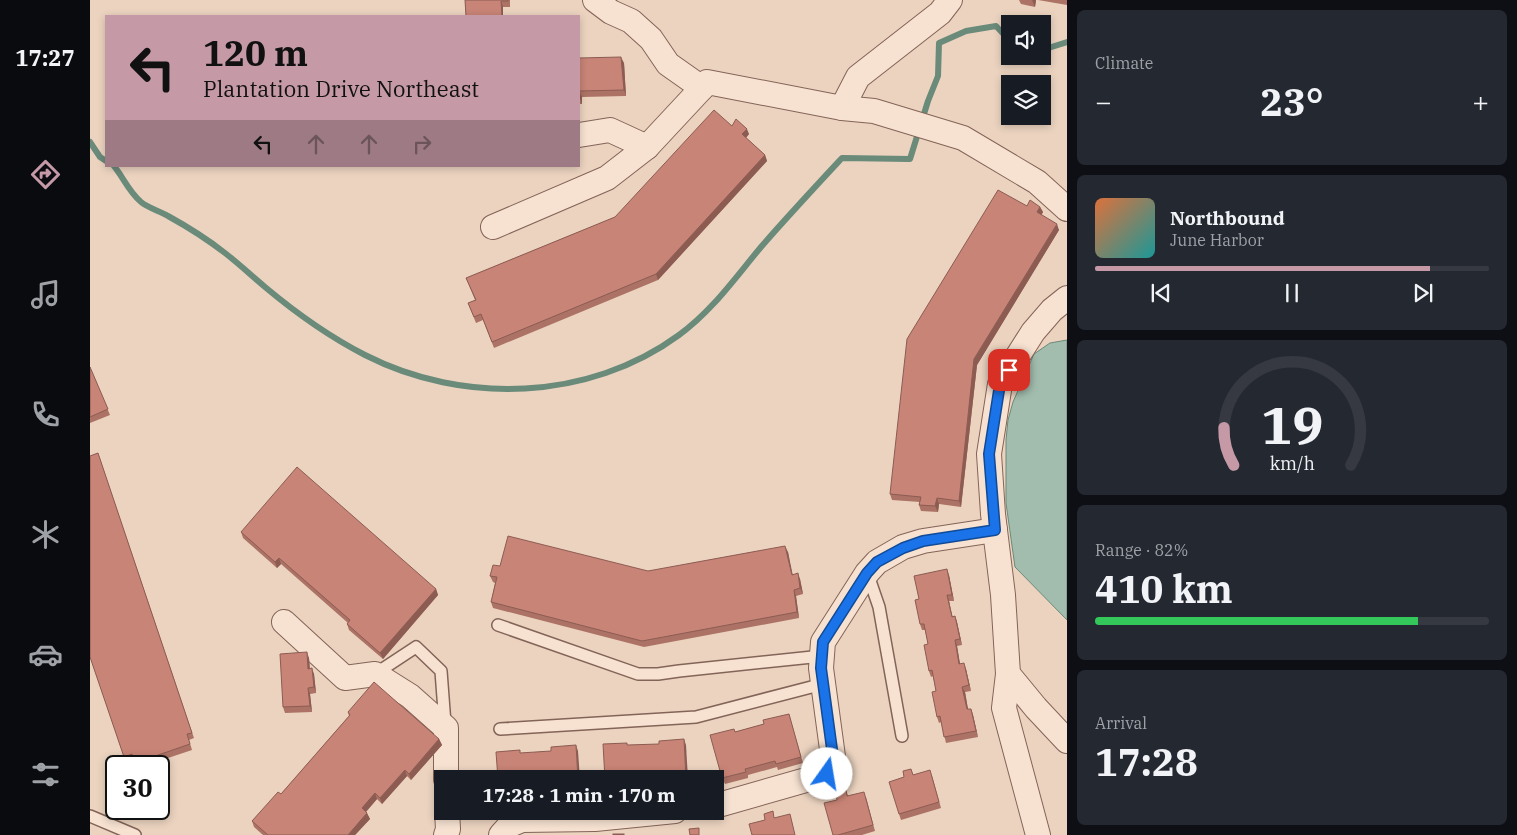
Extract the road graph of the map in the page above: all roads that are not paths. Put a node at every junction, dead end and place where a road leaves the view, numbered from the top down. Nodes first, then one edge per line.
1 (594, 0) edge
2 (950, 0) edge
3 (702, 88) junction
4 (842, 108) junction
5 (580, 135) edge
6 (646, 147) junction
7 (1067, 209) edge
8 (493, 227) dead end
9 (1062, 307) edge
10 (995, 530) junction
11 (867, 573) junction
12 (284, 622) dead end
13 (498, 625) dead end
14 (822, 656) junction
15 (374, 674) junction
16 (1008, 674) junction
17 (823, 684) junction
18 (1043, 715) junction
19 (446, 728) junction
20 (1009, 728) junction
21 (500, 729) dead end
22 (902, 736) dead end
23 (1067, 741) edge
24 (1067, 745) edge
25 (446, 770) edge
26 (724, 803) edge
27 (90, 816) edge
28 (448, 820) edge
29 (522, 820) edge
30 (135, 835) edge
31 (446, 835) edge
32 (501, 835) edge
33 (1038, 835) edge

1 - 3 street
2 - 4 street
3 - 4 street
3 - 6 street
4 - 7 street
5 - 6 street
6 - 8 street
9 - 10 street
10 - 11 street
10 - 16 street
11 - 14 street
11 - 22 lane
12 - 15 street
13 - 14 lane
14 - 17 street
15 - 19 street
15 - 19 lane
16 - 18 street
16 - 20 street
17 - 21 lane
17 - 26 street
18 - 20 street
18 - 23 street
18 - 24 street
19 - 25 street
20 - 33 street
27 - 30 lane
28 - 31 street
29 - 32 street

